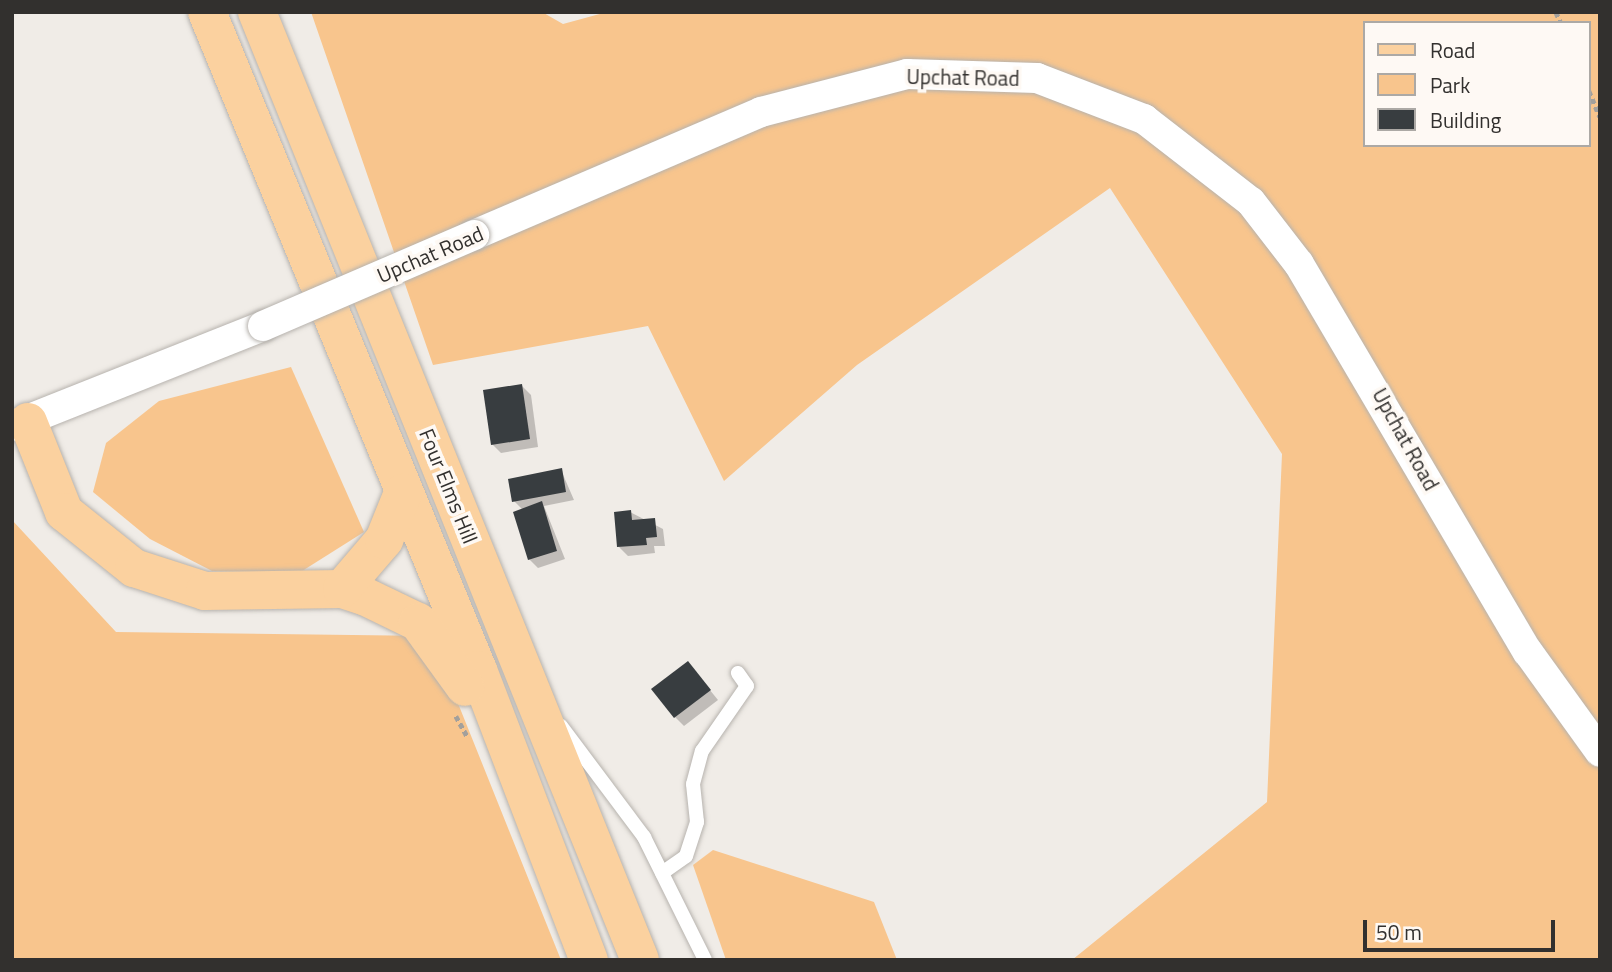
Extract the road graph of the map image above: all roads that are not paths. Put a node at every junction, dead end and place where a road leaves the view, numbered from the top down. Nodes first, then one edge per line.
1 (207, 12) edge
2 (257, 12) edge
3 (20, 424) edge
4 (402, 493) junction
5 (342, 589) junction
6 (738, 673) dead end
7 (530, 685) junction
8 (1600, 752) edge
9 (513, 763) junction
10 (662, 873) junction
11 (589, 960) edge
12 (640, 960) edge
13 (705, 960) edge

1 - 4 main road, Four Elms Hill
2 - 7 main road, Four Elms Hill
3 - 5 main road
3 - 8 street, Upchat Road, bridge
4 - 5 main road
4 - 9 main road, Four Elms Hill
5 - 9 main road
6 - 10 lane
7 - 10 lane
7 - 12 main road, Four Elms Hill
9 - 11 main road, Four Elms Hill
10 - 13 lane

